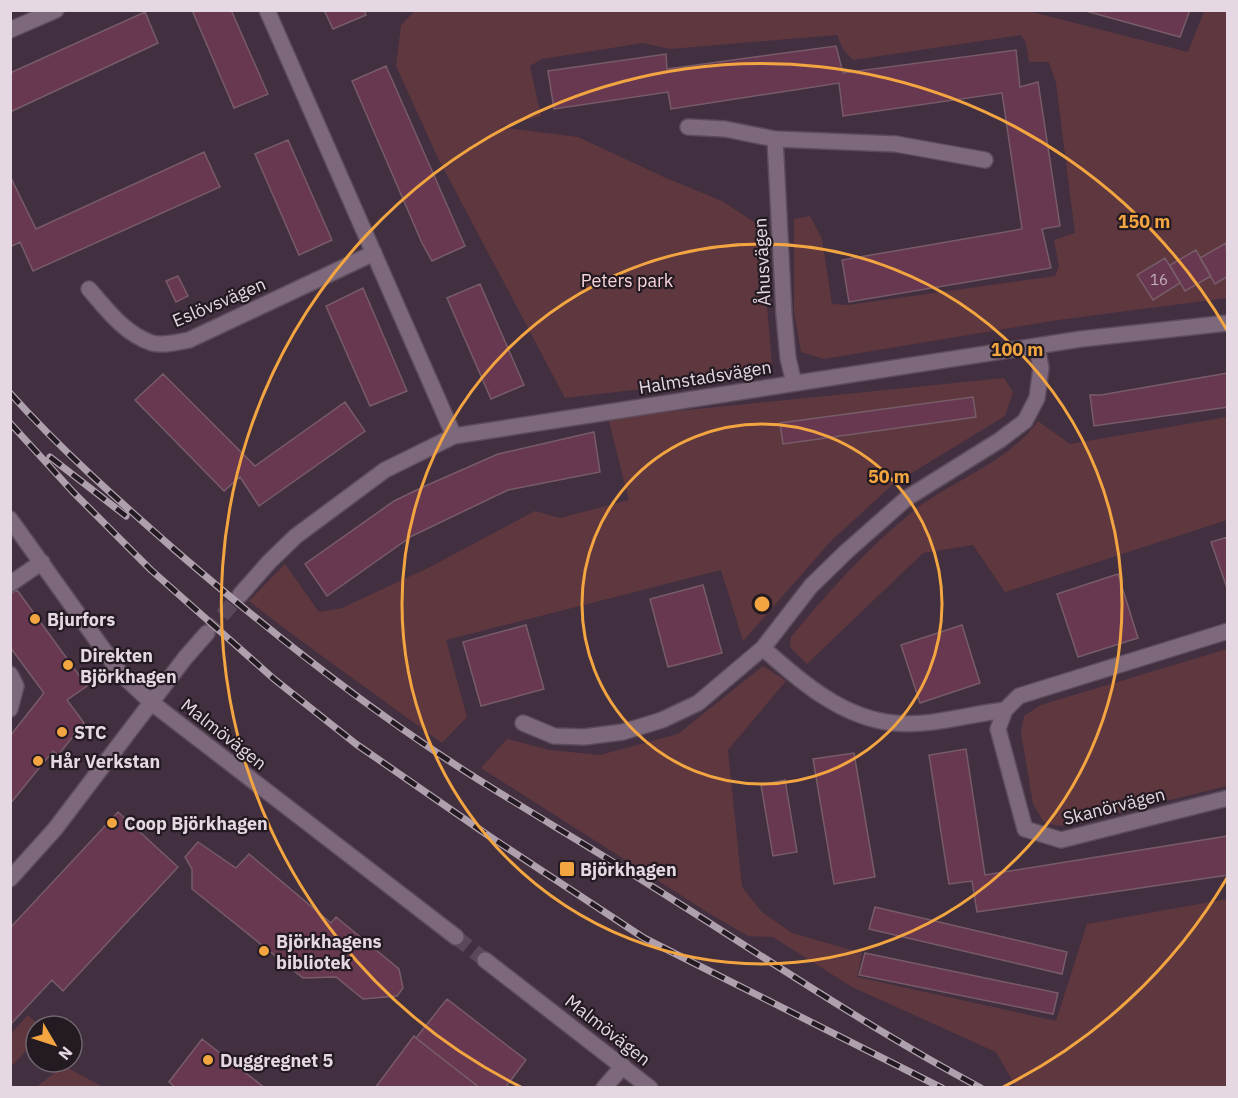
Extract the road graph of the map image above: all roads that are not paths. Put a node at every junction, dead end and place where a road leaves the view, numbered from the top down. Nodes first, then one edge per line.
1 (56, 10) edge
2 (267, 10) edge
3 (10, 30) edge
4 (688, 127) dead end
5 (775, 139) junction
6 (985, 160) dead end
7 (374, 253) junction
8 (89, 289) dead end
9 (1227, 322) edge
10 (1037, 347) junction
11 (794, 383) junction
12 (454, 436) junction
13 (10, 519) edge
14 (42, 562) junction
15 (10, 584) edge
16 (240, 595) tunnel mouth
17 (1227, 631) edge
18 (207, 633) tunnel mouth
19 (763, 648) junction
20 (10, 674) edge
21 (152, 703) junction
22 (10, 709) edge
23 (1005, 710) junction
24 (523, 723) dead end
25 (1227, 798) edge
26 (10, 879) edge
27 (456, 937) tunnel mouth
28 (485, 960) tunnel mouth
29 (623, 1066) junction
30 (604, 1088) edge
31 (650, 1088) edge

1 - 3 street
2 - 7 street
4 - 5 street
5 - 6 street
5 - 11 street, Åhusvägen
7 - 8 street, Eslövsvägen
7 - 12 street
9 - 10 street, Halmstadsvägen
10 - 11 street, Halmstadsvägen
10 - 19 street
11 - 12 street, Halmstadsvägen
12 - 16 street, Halmstadsvägen
13 - 14 street, Malmövägen
14 - 15 street
14 - 21 street, Malmövägen
17 - 23 street
18 - 21 street
19 - 23 street
19 - 24 street
20 - 22 street
21 - 26 street
21 - 27 street, Malmövägen
23 - 25 street, Skanörvägen
28 - 29 street, Malmövägen
29 - 30 street
29 - 31 street, Malmövägen

